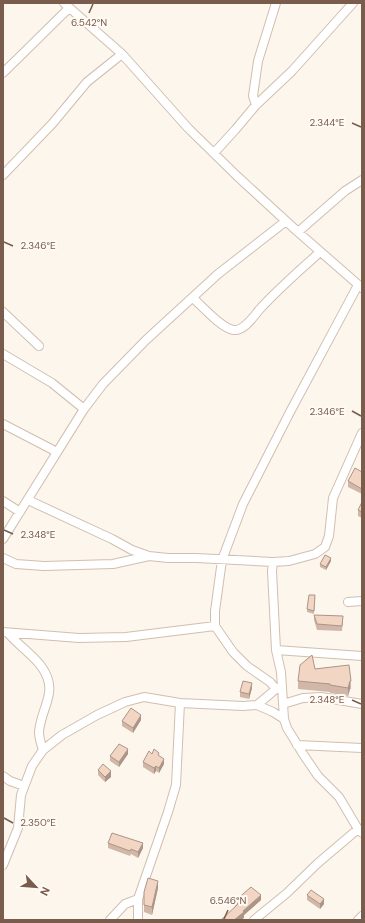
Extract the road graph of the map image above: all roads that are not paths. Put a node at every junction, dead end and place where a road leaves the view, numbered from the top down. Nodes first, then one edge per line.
1 (276, 3) edge
2 (353, 3) edge
3 (66, 5) edge
4 (122, 54) junction
5 (3, 73) edge
6 (256, 105) junction
7 (214, 153) junction
8 (3, 175) edge
9 (362, 180) edge
10 (286, 221) junction
11 (298, 232) junction
12 (320, 252) junction
13 (360, 287) edge
14 (193, 298) junction
15 (3, 312) edge
16 (39, 346) dead end
17 (3, 354) edge
18 (84, 409) junction
19 (3, 424) edge
20 (362, 433) edge
21 (57, 452) junction
22 (28, 500) junction
23 (3, 501) edge
24 (20, 512) junction
25 (3, 539) edge
26 (149, 556) junction
27 (3, 558) edge
28 (222, 560) junction
29 (273, 562) junction
30 (362, 601) edge
31 (348, 602) dead end
32 (215, 626) junction
33 (6, 633) edge
34 (276, 650) junction
35 (362, 656) edge
36 (279, 687) junction
37 (180, 703) junction
38 (283, 704) junction
39 (362, 704) edge
40 (257, 705) junction
41 (284, 719) junction
42 (297, 745) junction
43 (362, 748) edge
44 (43, 750) junction
45 (3, 776) edge
46 (24, 786) junction
47 (360, 831) edge
48 (3, 865) edge
49 (138, 899) junction
50 (362, 916) edge
51 (110, 920) edge
52 (138, 920) edge
53 (254, 920) edge
54 (358, 920) edge

1 - 6 street
2 - 6 street
3 - 4 street
3 - 5 street
4 - 7 street
4 - 8 street
6 - 7 street
7 - 10 street
9 - 11 street
10 - 11 street
10 - 14 street
11 - 12 street
12 - 13 street
12 - 14 street
13 - 28 street
14 - 18 street
15 - 16 street
17 - 18 street
18 - 21 street
19 - 21 street
20 - 29 street
21 - 22 street
22 - 24 street
22 - 26 street
23 - 24 street
24 - 25 street
26 - 27 street
26 - 28 street
28 - 29 street
28 - 32 street
29 - 34 street
30 - 31 street
32 - 33 street
32 - 36 street
33 - 44 street
34 - 35 street
34 - 36 street
36 - 38 street
36 - 40 street
37 - 40 street
37 - 44 street
37 - 49 street
38 - 39 street
38 - 41 street
40 - 41 street
41 - 42 street
42 - 43 street
42 - 47 street
44 - 46 street
45 - 46 street
46 - 48 street
47 - 53 street
49 - 51 street
49 - 52 street
50 - 54 street

